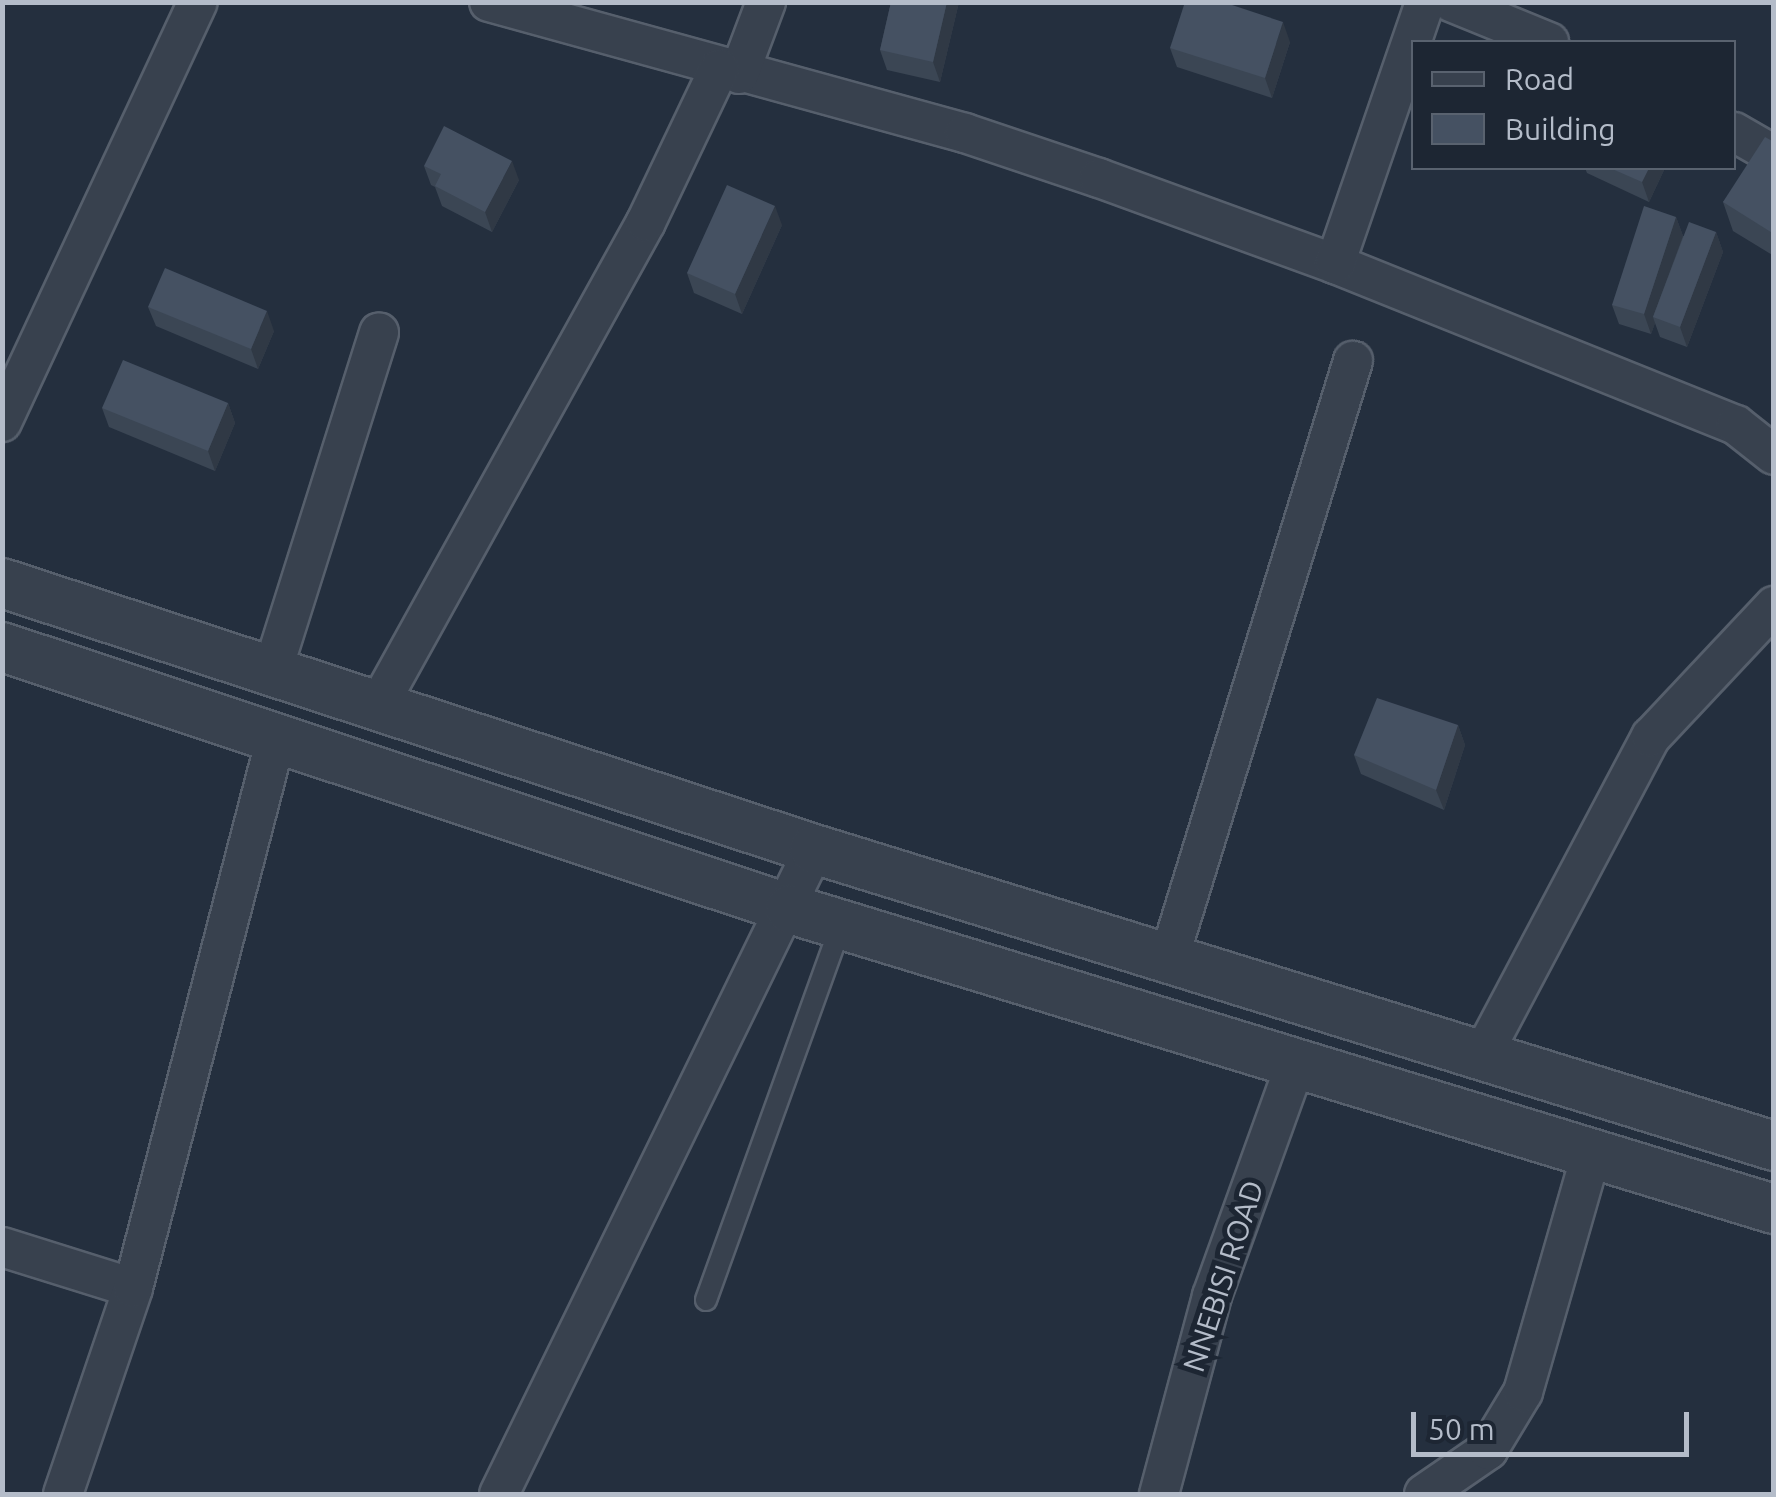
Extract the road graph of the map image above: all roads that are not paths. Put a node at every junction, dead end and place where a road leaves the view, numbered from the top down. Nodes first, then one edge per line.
1 (198, 2) edge
2 (490, 2) edge
3 (766, 2) edge
4 (1425, 2) edge
5 (1451, 2) edge
6 (1412, 40) edge
7 (1544, 40) edge
8 (1411, 43) edge
9 (729, 71) junction
10 (1736, 133) edge
11 (1774, 155) edge
12 (1335, 264) junction
13 (380, 332) dead end
14 (1353, 360) dead end
15 (2, 422) edge
16 (1774, 455) edge
17 (2, 583) edge
18 (1774, 606) edge
19 (2, 647) edge
20 (272, 672) junction
21 (378, 706) junction
22 (274, 742) junction
23 (814, 849) junction
24 (790, 909) junction
25 (841, 924) junction
26 (1169, 958) junction
27 (1484, 1052) junction
28 (1296, 1060) junction
29 (1774, 1146) edge
30 (1592, 1152) junction
31 (1774, 1209) edge
32 (2, 1248) edge
33 (133, 1288) junction
34 (706, 1300) dead end
35 (63, 1494) edge
36 (499, 1494) edge
37 (1159, 1494) edge
38 (1424, 1494) edge

1 - 15 street
2 - 9 street
3 - 9 street
4 - 6 street
5 - 7 street
8 - 12 street
9 - 12 street
9 - 21 street
10 - 11 street
12 - 16 street
13 - 20 street
14 - 26 street
17 - 20 street
18 - 27 street
19 - 22 street
20 - 21 street
21 - 23 street
22 - 24 street
22 - 33 street
23 - 24 street
23 - 26 street
24 - 25 street
24 - 36 street
25 - 28 street
25 - 34 lane
26 - 27 street
27 - 29 street
28 - 30 street
28 - 37 street, NNEBISI ROAD
30 - 31 street
30 - 38 street
32 - 33 street
33 - 35 street

